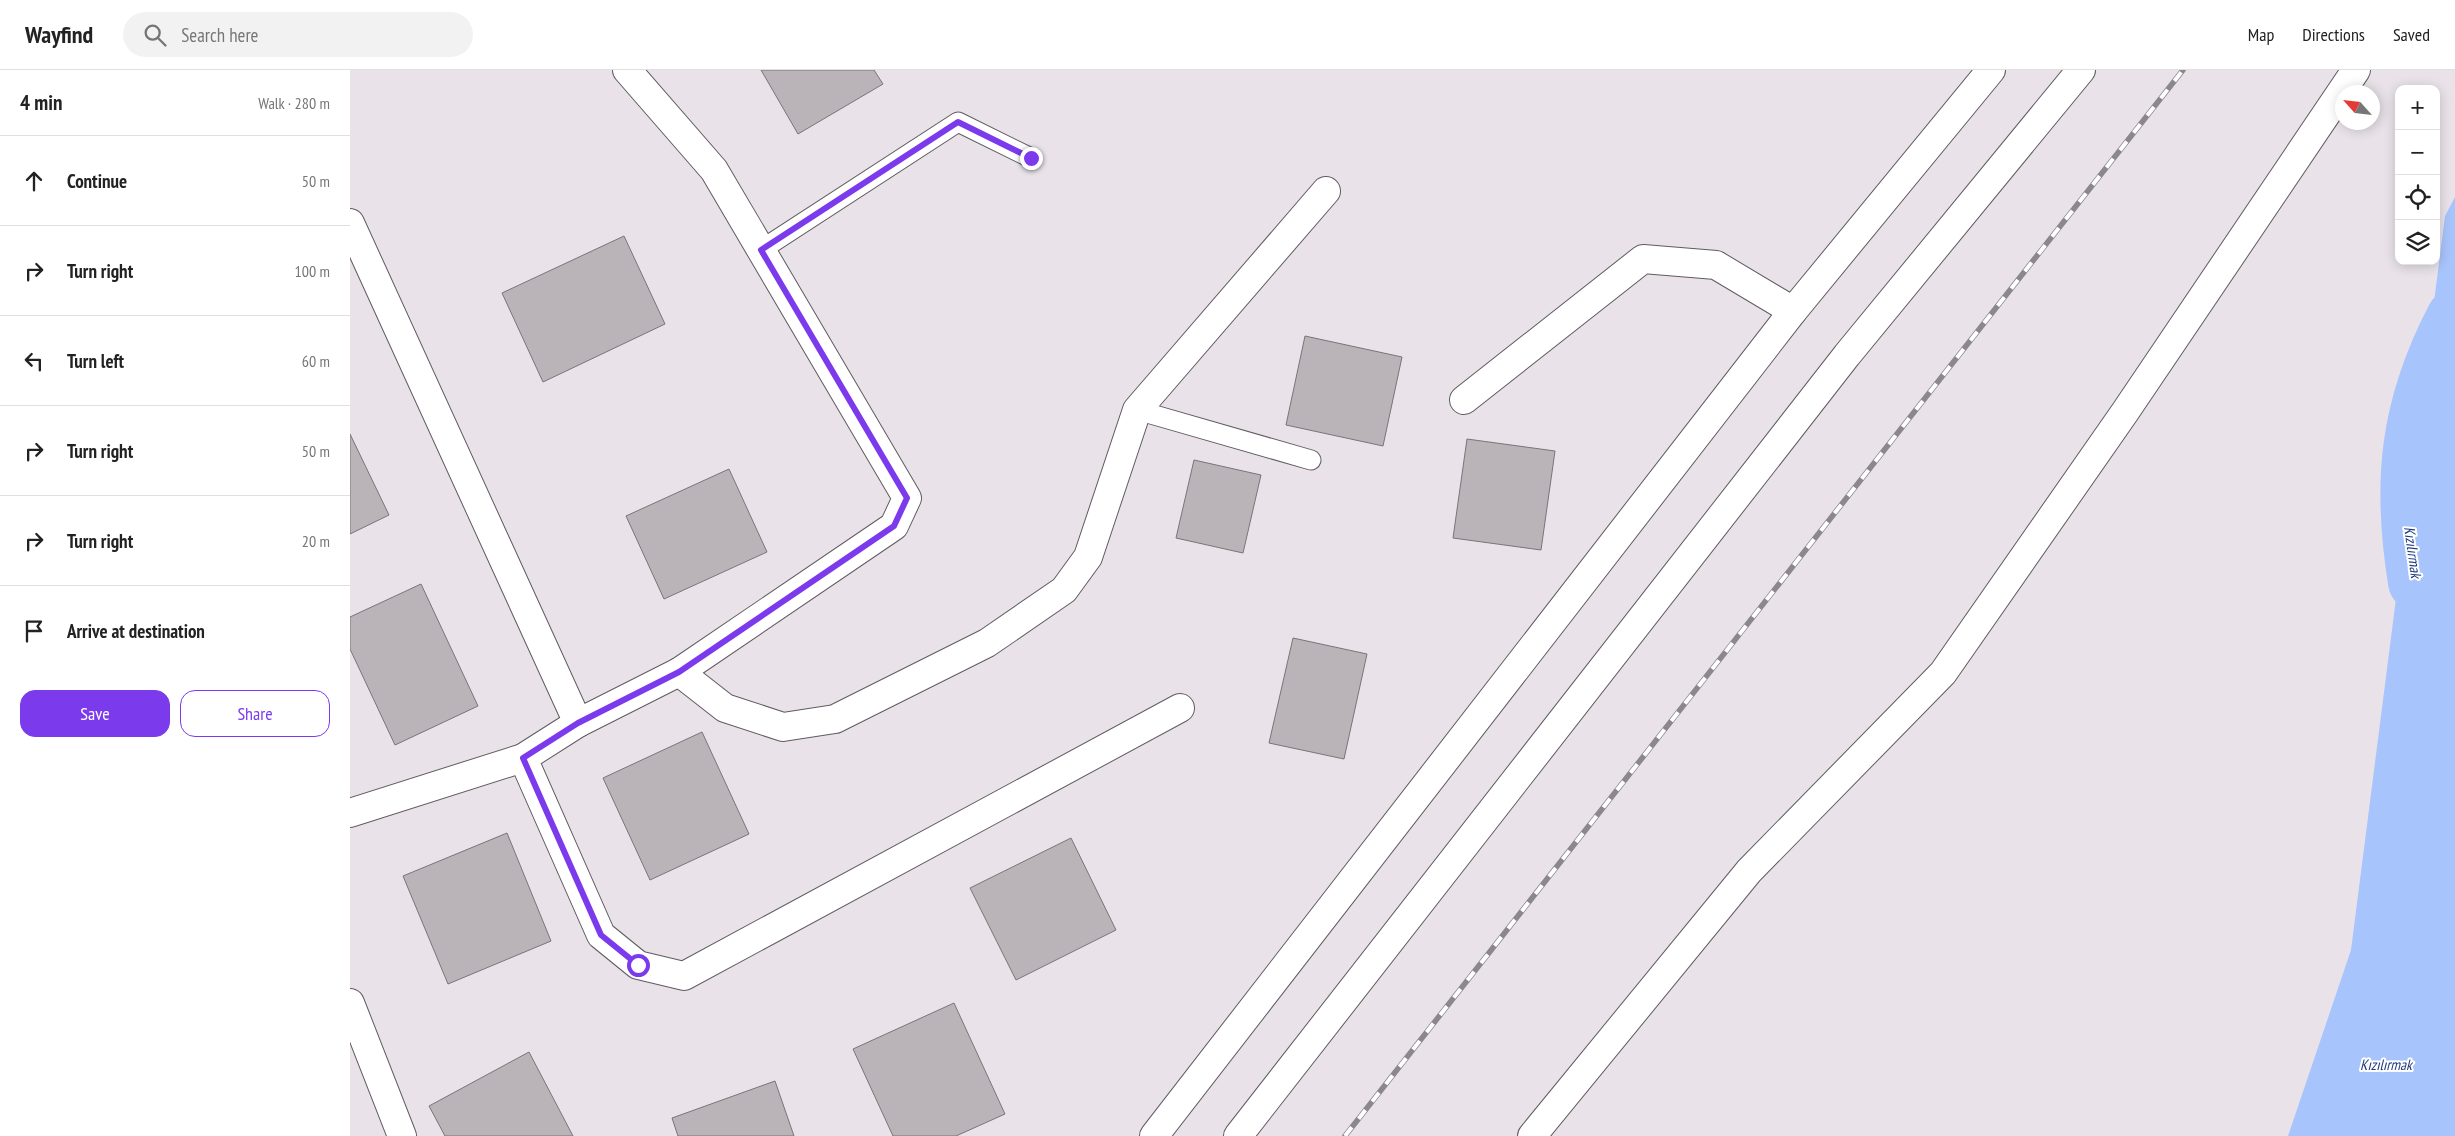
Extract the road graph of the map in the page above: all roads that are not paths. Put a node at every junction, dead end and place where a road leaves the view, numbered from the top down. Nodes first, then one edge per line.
1 (627, 70) edge
2 (1991, 70) edge
3 (2081, 70) edge
4 (2356, 70) edge
5 (1031, 158) dead end
6 (1326, 191) dead end
7 (350, 223) edge
8 (761, 250) junction
9 (1793, 311) junction
10 (1464, 400) dead end
11 (1137, 410) junction
12 (1311, 460) dead end
13 (679, 672) junction
14 (1180, 708) dead end
15 (578, 723) junction
16 (523, 758) junction
17 (350, 813) edge
18 (350, 1003) edge
19 (402, 1136) edge
20 (1154, 1136) edge
21 (1238, 1136) edge
22 (1532, 1136) edge

1 - 8 street
2 - 9 street
3 - 21 street
4 - 22 street
5 - 8 lane
6 - 11 street
7 - 15 street
8 - 13 street
9 - 10 street
9 - 20 street
11 - 12 lane
11 - 13 street
13 - 15 street
14 - 16 street
15 - 16 street
16 - 17 street
18 - 19 street

